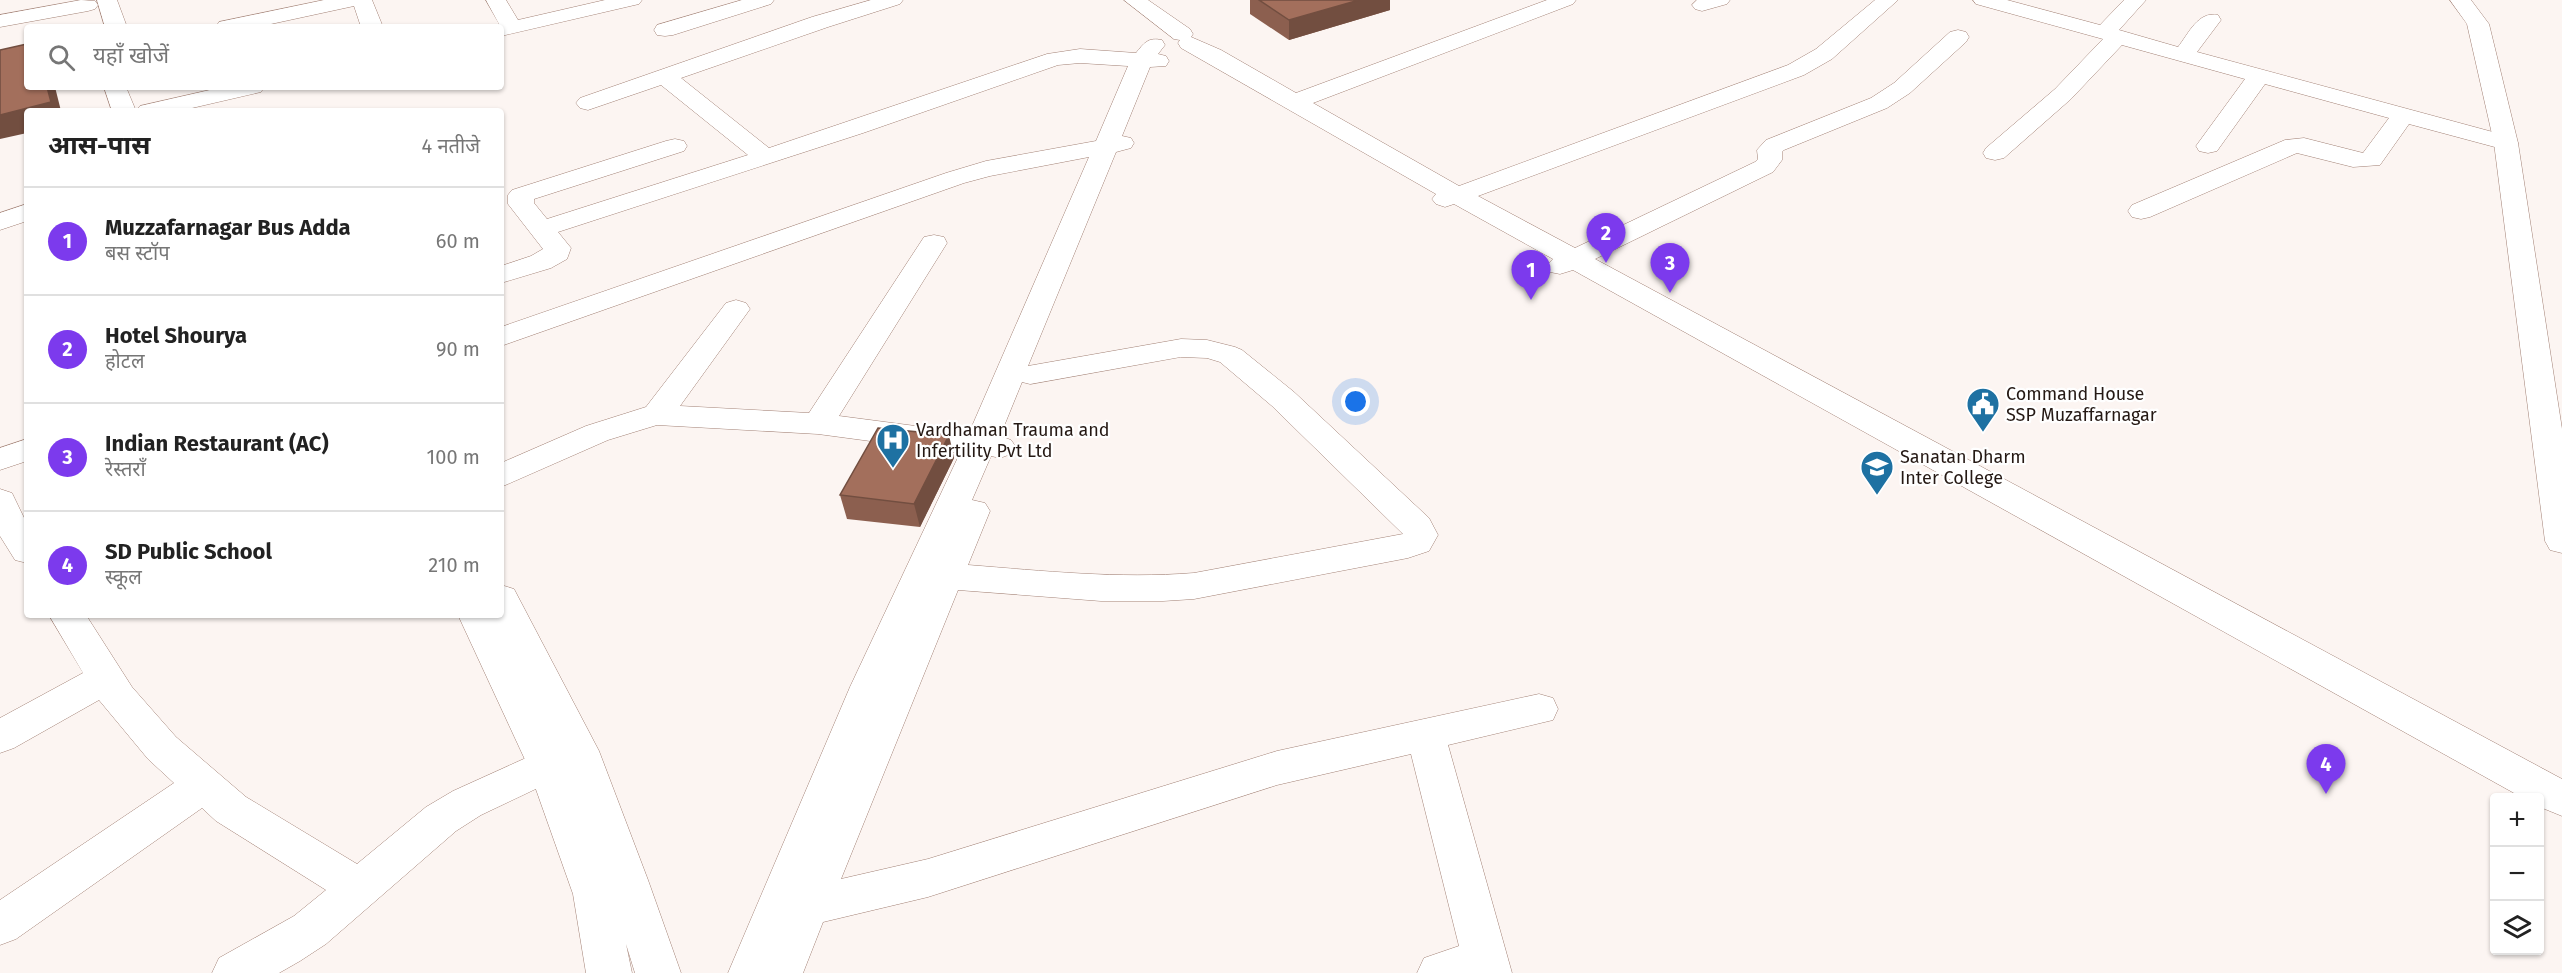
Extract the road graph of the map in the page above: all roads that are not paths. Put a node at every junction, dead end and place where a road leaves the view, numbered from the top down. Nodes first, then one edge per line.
1 (362, 0) edge
2 (496, 0) edge
3 (632, 0) edge
4 (764, 0) edge
5 (893, 0) edge
6 (1114, 0) edge
7 (1566, 0) edge
8 (1888, 0) edge
9 (1983, 0) edge
10 (2136, 0) edge
11 (2460, 0) edge
12 (341, 1) edge
13 (94, 2) edge
14 (2037, 7) edge
15 (2476, 12) edge
16 (2210, 20) dead end
17 (0, 21) edge
18 (94, 24) edge
19 (113, 24) edge
20 (240, 24) edge
21 (371, 24) edge
22 (507, 29) edge
23 (666, 30) dead end
24 (1160, 34) edge
25 (2110, 35) junction
26 (1958, 37) dead end
27 (2182, 55) junction
28 (664, 76) junction
29 (2259, 76) junction
30 (116, 90) edge
31 (139, 90) edge
32 (240, 90) edge
33 (1294, 102) junction
34 (588, 103) dead end
35 (123, 108) edge
36 (147, 108) edge
37 (161, 108) edge
38 (2403, 116) junction
39 (2506, 143) junction
40 (1113, 145) junction
41 (675, 146) dead end
42 (2208, 146) dead end
43 (1995, 153) dead end
44 (766, 157) junction
45 (1450, 198) junction
46 (2141, 211) dead end
47 (24, 213) edge
48 (0, 222) edge
49 (542, 229) junction
50 (934, 243) dead end
51 (1567, 263) junction
52 (504, 274) edge
53 (736, 309) dead end
54 (504, 336) edge
55 (1030, 375) junction
56 (657, 415) junction
57 (818, 424) junction
58 (990, 446) junction
59 (24, 451) edge
60 (0, 459) edge
61 (504, 475) edge
62 (0, 501) edge
63 (2562, 541) edge
64 (24, 546) edge
65 (946, 576) junction
66 (504, 606) edge
67 (69, 618) edge
68 (478, 618) edge
69 (107, 678) junction
70 (1539, 709) dead end
71 (1426, 735) junction
72 (0, 736) edge
73 (563, 758) junction
74 (204, 785) junction
75 (2506, 793) edge
76 (2562, 799) edge
77 (2544, 813) edge
78 (2562, 824) edge
79 (360, 888) junction
80 (792, 910) junction
81 (0, 925) edge
82 (1486, 966) edge
83 (235, 973) edge
84 (609, 973) edge
85 (658, 973) edge
86 (751, 973) edge
87 (780, 973) edge
88 (1440, 973) edge

1 - 21 street
2 - 22 street
3 - 22 street
4 - 23 street
5 - 28 street
6 - 24 street
7 - 33 street
8 - 45 street
9 - 14 street
10 - 25 street
11 - 15 street
12 - 20 street
13 - 17 street
13 - 18 street
13 - 19 street
14 - 25 street
15 - 39 street
16 - 27 street
24 - 33 street
24 - 40 street
24 - 44 street
24 - 45 street
25 - 27 street
25 - 43 street
26 - 51 street
27 - 29 street
28 - 34 street
28 - 44 street
29 - 38 street
29 - 42 street
30 - 35 street
31 - 36 street
32 - 37 street
33 - 45 street
38 - 39 street
38 - 46 street
39 - 63 street
40 - 54 street
40 - 55 street
40 - 58 street
41 - 49 street
44 - 49 street
45 - 51 street
47 - 48 street
49 - 52 street
50 - 57 street
51 - 75 street
51 - 76 street
53 - 56 street
55 - 58 street
55 - 65 street
56 - 57 street
56 - 61 street
57 - 58 street
58 - 65 street
58 - 80 street
59 - 60 street
62 - 64 street
65 - 80 street
66 - 73 street
67 - 69 street
68 - 73 street
69 - 72 street
69 - 74 street
70 - 71 street
71 - 80 street
71 - 82 street
73 - 79 street
73 - 84 street
73 - 85 street
74 - 79 street
74 - 81 street
77 - 78 street
79 - 83 street
80 - 86 street
80 - 87 street
82 - 88 street

